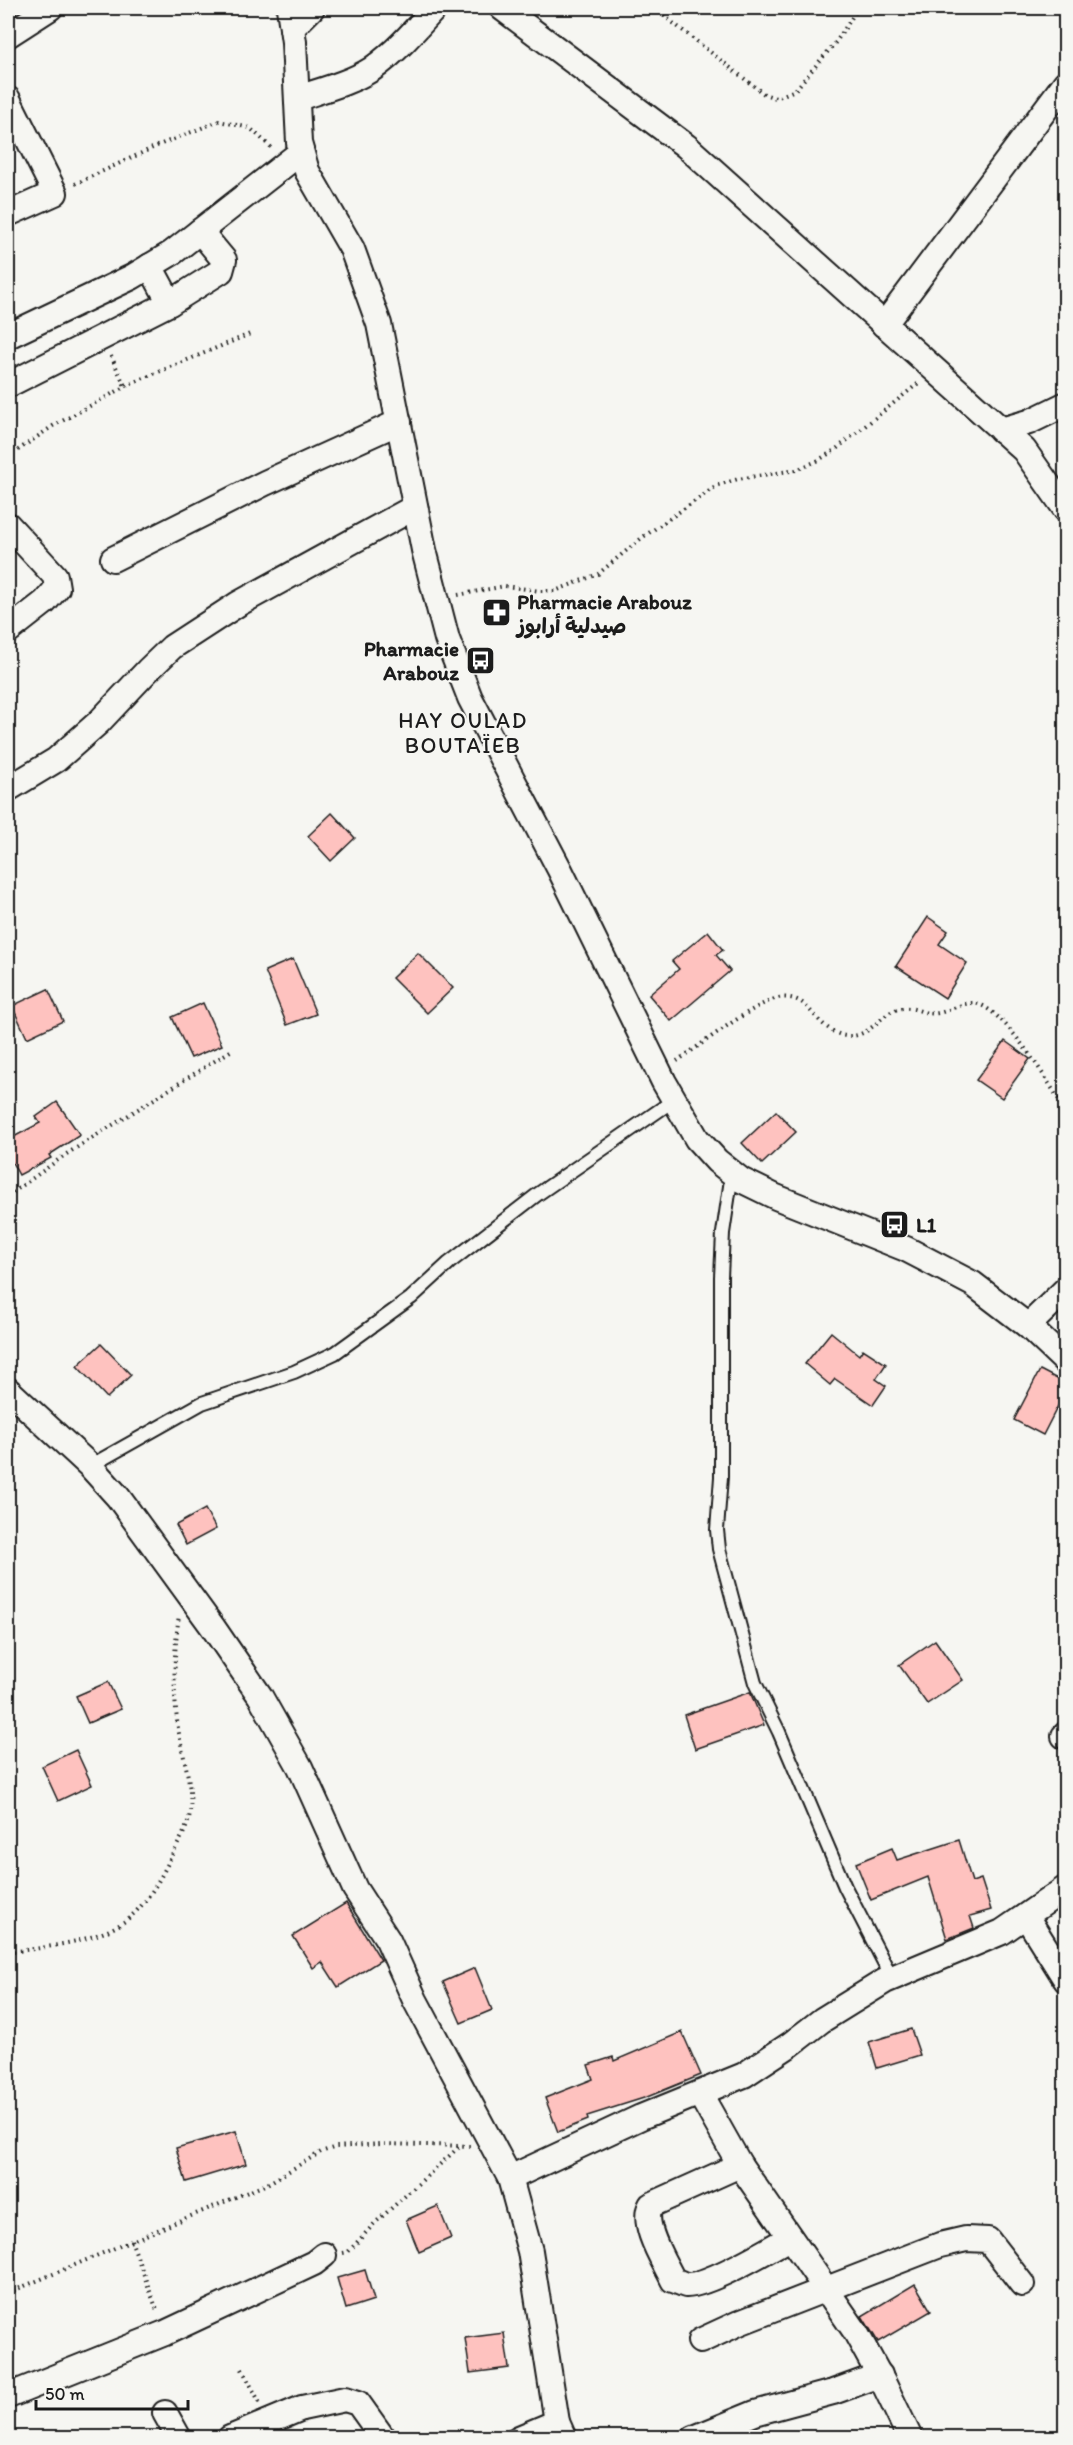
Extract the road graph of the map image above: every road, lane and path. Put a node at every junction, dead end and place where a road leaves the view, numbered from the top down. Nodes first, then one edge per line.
1 (51, 8) edge
2 (312, 8) edge
3 (435, 8) edge
4 (502, 8) edge
5 (654, 8) edge
6 (858, 8) edge
7 (290, 18) edge
8 (8, 35) edge
9 (1065, 82) edge
10 (298, 98) junction
11 (8, 99) edge
12 (302, 152) junction
13 (281, 168) junction
14 (55, 193) junction
15 (8, 214) edge
16 (200, 231) junction
17 (150, 266) junction
18 (170, 303) junction
19 (884, 326) junction
20 (250, 334) dead end
21 (8, 336) edge
22 (934, 371) junction
23 (8, 385) edge
24 (1065, 404) edge
25 (399, 422) junction
26 (1001, 430) junction
27 (8, 457) edge
28 (416, 507) junction
29 (1065, 510) edge
30 (8, 525) edge
31 (113, 559) dead end
32 (437, 600) junction
33 (8, 631) edge
34 (8, 789) edge
35 (232, 1050) dead end
36 (659, 1073) junction
37 (674, 1100) junction
38 (1065, 1112) edge
39 (732, 1173) junction
40 (8, 1196) edge
41 (1065, 1289) edge
42 (1028, 1326) junction
43 (1065, 1362) edge
44 (11, 1399) edge
45 (90, 1466) junction
46 (183, 1587) junction
47 (1065, 1888) edge
48 (1026, 1916) junction
49 (8, 1953) edge
50 (892, 1978) junction
51 (1065, 1980) edge
52 (700, 2094) junction
53 (491, 2142) junction
54 (459, 2146) junction
55 (740, 2165) junction
56 (510, 2178) junction
57 (789, 2238) junction
58 (131, 2240) junction
59 (324, 2255) joint
60 (1022, 2284) dead end
61 (827, 2290) junction
62 (8, 2293) edge
63 (165, 2333) junction
64 (700, 2341) dead end
65 (880, 2375) junction
66 (8, 2396) edge
67 (165, 2413) dead end
68 (561, 2430) edge
69 (179, 2438) edge
70 (230, 2438) edge
71 (382, 2438) edge
72 (519, 2438) edge
73 (694, 2438) edge
74 (910, 2438) edge

1 - 8 street
2 - 7 street
3 - 10 street
4 - 19 street
5 - 6 path
7 - 10 street
9 - 19 street
10 - 12 street
11 - 14 street
12 - 13 street
12 - 25 street
13 - 14 path
13 - 16 street
14 - 15 street
16 - 17 street
16 - 18 street
17 - 18 street
17 - 21 street
18 - 23 street
19 - 22 street
20 - 27 path
22 - 26 street
22 - 32 path
24 - 26 street
25 - 28 street
25 - 31 street
26 - 29 street
28 - 32 street
28 - 34 street
30 - 33 street
32 - 36 street
35 - 40 path
36 - 37 street
36 - 38 path
37 - 39 street
37 - 45 lane
39 - 42 street
39 - 50 lane
41 - 42 street
42 - 43 street
44 - 45 street
45 - 46 street
46 - 49 path
46 - 53 street
47 - 48 street
48 - 50 street
48 - 51 street
50 - 52 street
52 - 55 street
52 - 56 street
53 - 54 path
53 - 56 street
54 - 58 path
54 - 59 path
55 - 57 street
55 - 57 street
56 - 68 street
57 - 61 street
58 - 62 path
58 - 63 path
59 - 63 street
60 - 61 street
61 - 64 street
61 - 65 street
63 - 66 street
65 - 73 street
65 - 74 street
67 - 69 street
68 - 72 street
70 - 71 street

